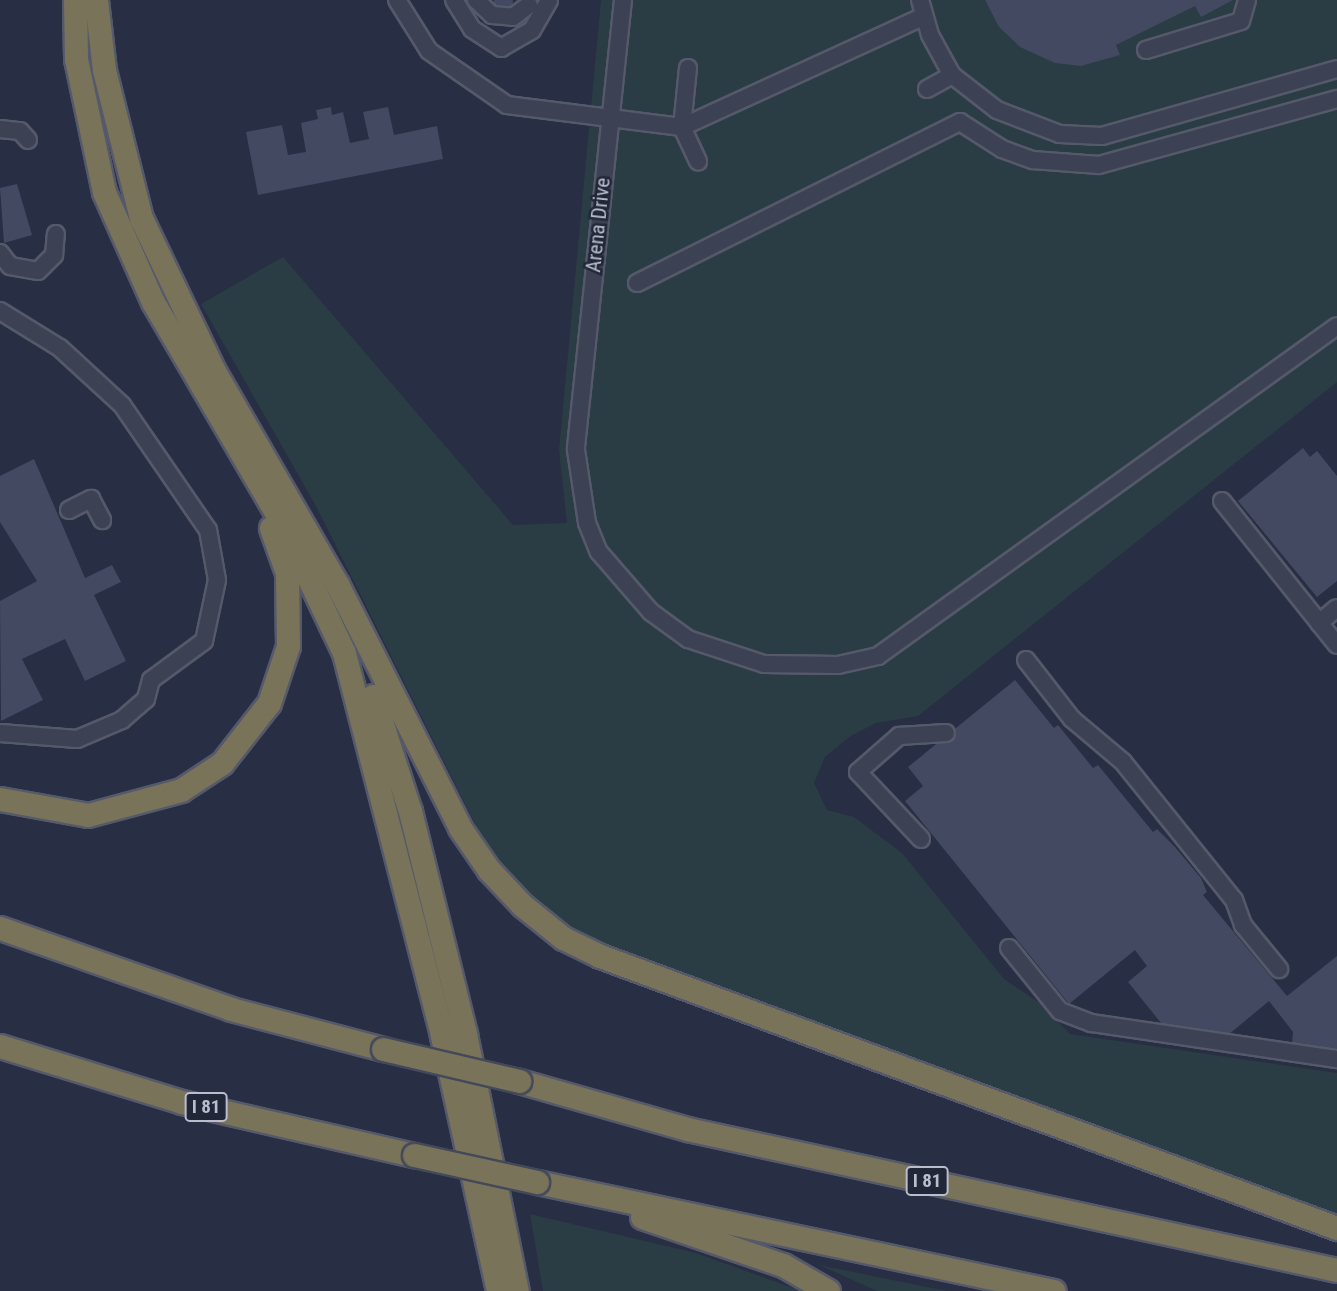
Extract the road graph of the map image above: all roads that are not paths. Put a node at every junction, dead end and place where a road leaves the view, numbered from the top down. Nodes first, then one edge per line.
1 (75, 0) edge
2 (96, 0) edge
3 (397, 0) edge
4 (454, 0) edge
5 (476, 0) edge
6 (623, 0) edge
7 (920, 0) edge
8 (1247, 0) edge
9 (527, 2) edge
10 (548, 2) edge
11 (922, 17) junction
12 (1146, 50) dead end
13 (688, 68) dead end
14 (1337, 69) edge
15 (953, 75) junction
16 (927, 89) dead end
17 (1337, 99) edge
18 (608, 121) junction
19 (682, 127) junction
20 (0, 129) edge
21 (28, 140) dead end
22 (698, 161) dead end
23 (55, 234) dead end
24 (0, 253) edge
25 (638, 283) dead end
26 (0, 311) edge
27 (1337, 326) edge
28 (220, 400) junction
29 (1222, 501) dead end
30 (69, 510) dead end
31 (102, 520) dead end
32 (1337, 608) edge
33 (1319, 623) junction
34 (1337, 645) edge
35 (1026, 660) dead end
36 (0, 733) edge
37 (946, 733) dead end
38 (0, 799) edge
39 (921, 839) dead end
40 (0, 928) edge
41 (1009, 948) dead end
42 (1279, 970) dead end
43 (0, 1046) edge
44 (1337, 1059) edge
45 (541, 1183) junction
46 (1337, 1228) edge
47 (1337, 1270) edge
48 (498, 1291) edge
49 (517, 1291) edge
50 (828, 1291) edge
51 (1054, 1291) edge

1 - 28 highway
2 - 28 highway
3 - 18 lane
4 - 10 lane
5 - 9 lane
6 - 18 lane, Arena Drive
7 - 11 lane
8 - 12 lane
9 - 10 lane
11 - 15 lane
11 - 19 lane
13 - 19 lane
14 - 15 lane
15 - 16 lane
17 - 25 lane
18 - 19 lane
18 - 27 lane, Arena Drive
19 - 22 lane
20 - 21 lane
23 - 24 lane
26 - 36 lane
28 - 38 highway
28 - 46 highway
28 - 48 highway
28 - 49 highway
29 - 33 lane
30 - 31 lane
32 - 33 lane
33 - 34 lane
35 - 42 lane
37 - 39 lane
40 - 47 highway, I 81, bridge
41 - 44 lane
43 - 45 highway, I 81, bridge
45 - 50 highway
45 - 51 highway, I 81

